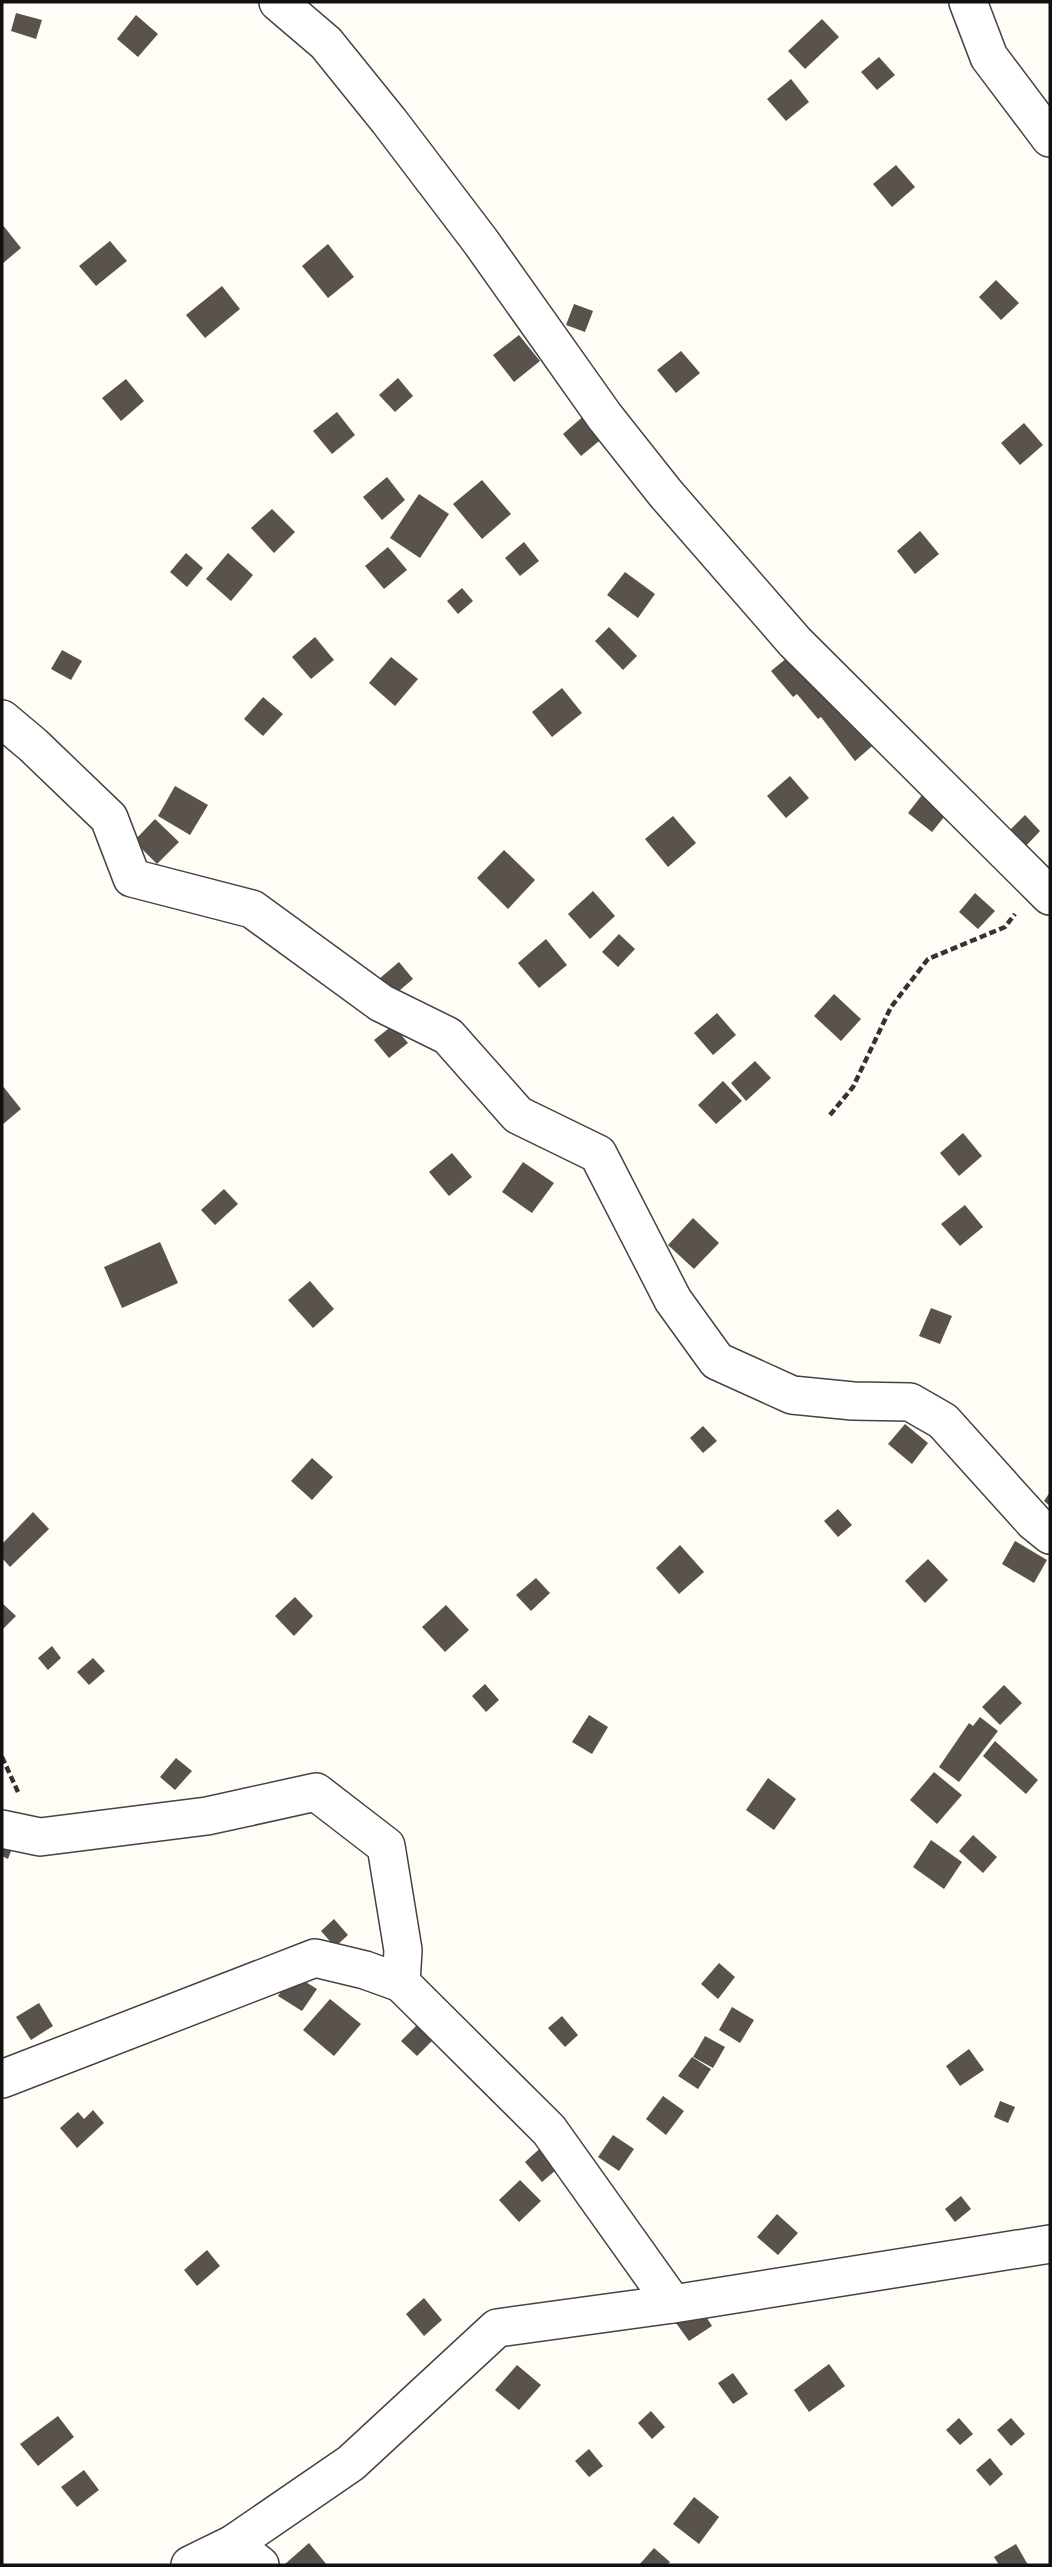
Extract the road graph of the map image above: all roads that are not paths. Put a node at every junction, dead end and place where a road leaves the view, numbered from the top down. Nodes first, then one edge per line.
1 (278, 2) edge
2 (968, 2) edge
3 (1050, 138) edge
4 (2, 719) edge
5 (1044, 891) edge
6 (1050, 1535) edge
7 (2, 1829) edge
8 (401, 1983) junction
9 (2, 2079) edge
10 (1050, 2244) edge
11 (673, 2304) junction
12 (246, 2554) edge
13 (190, 2565) edge

1 - 5 street
2 - 3 street
4 - 6 street
7 - 8 street
8 - 9 street
8 - 11 street
10 - 11 street
11 - 12 street
12 - 13 street

